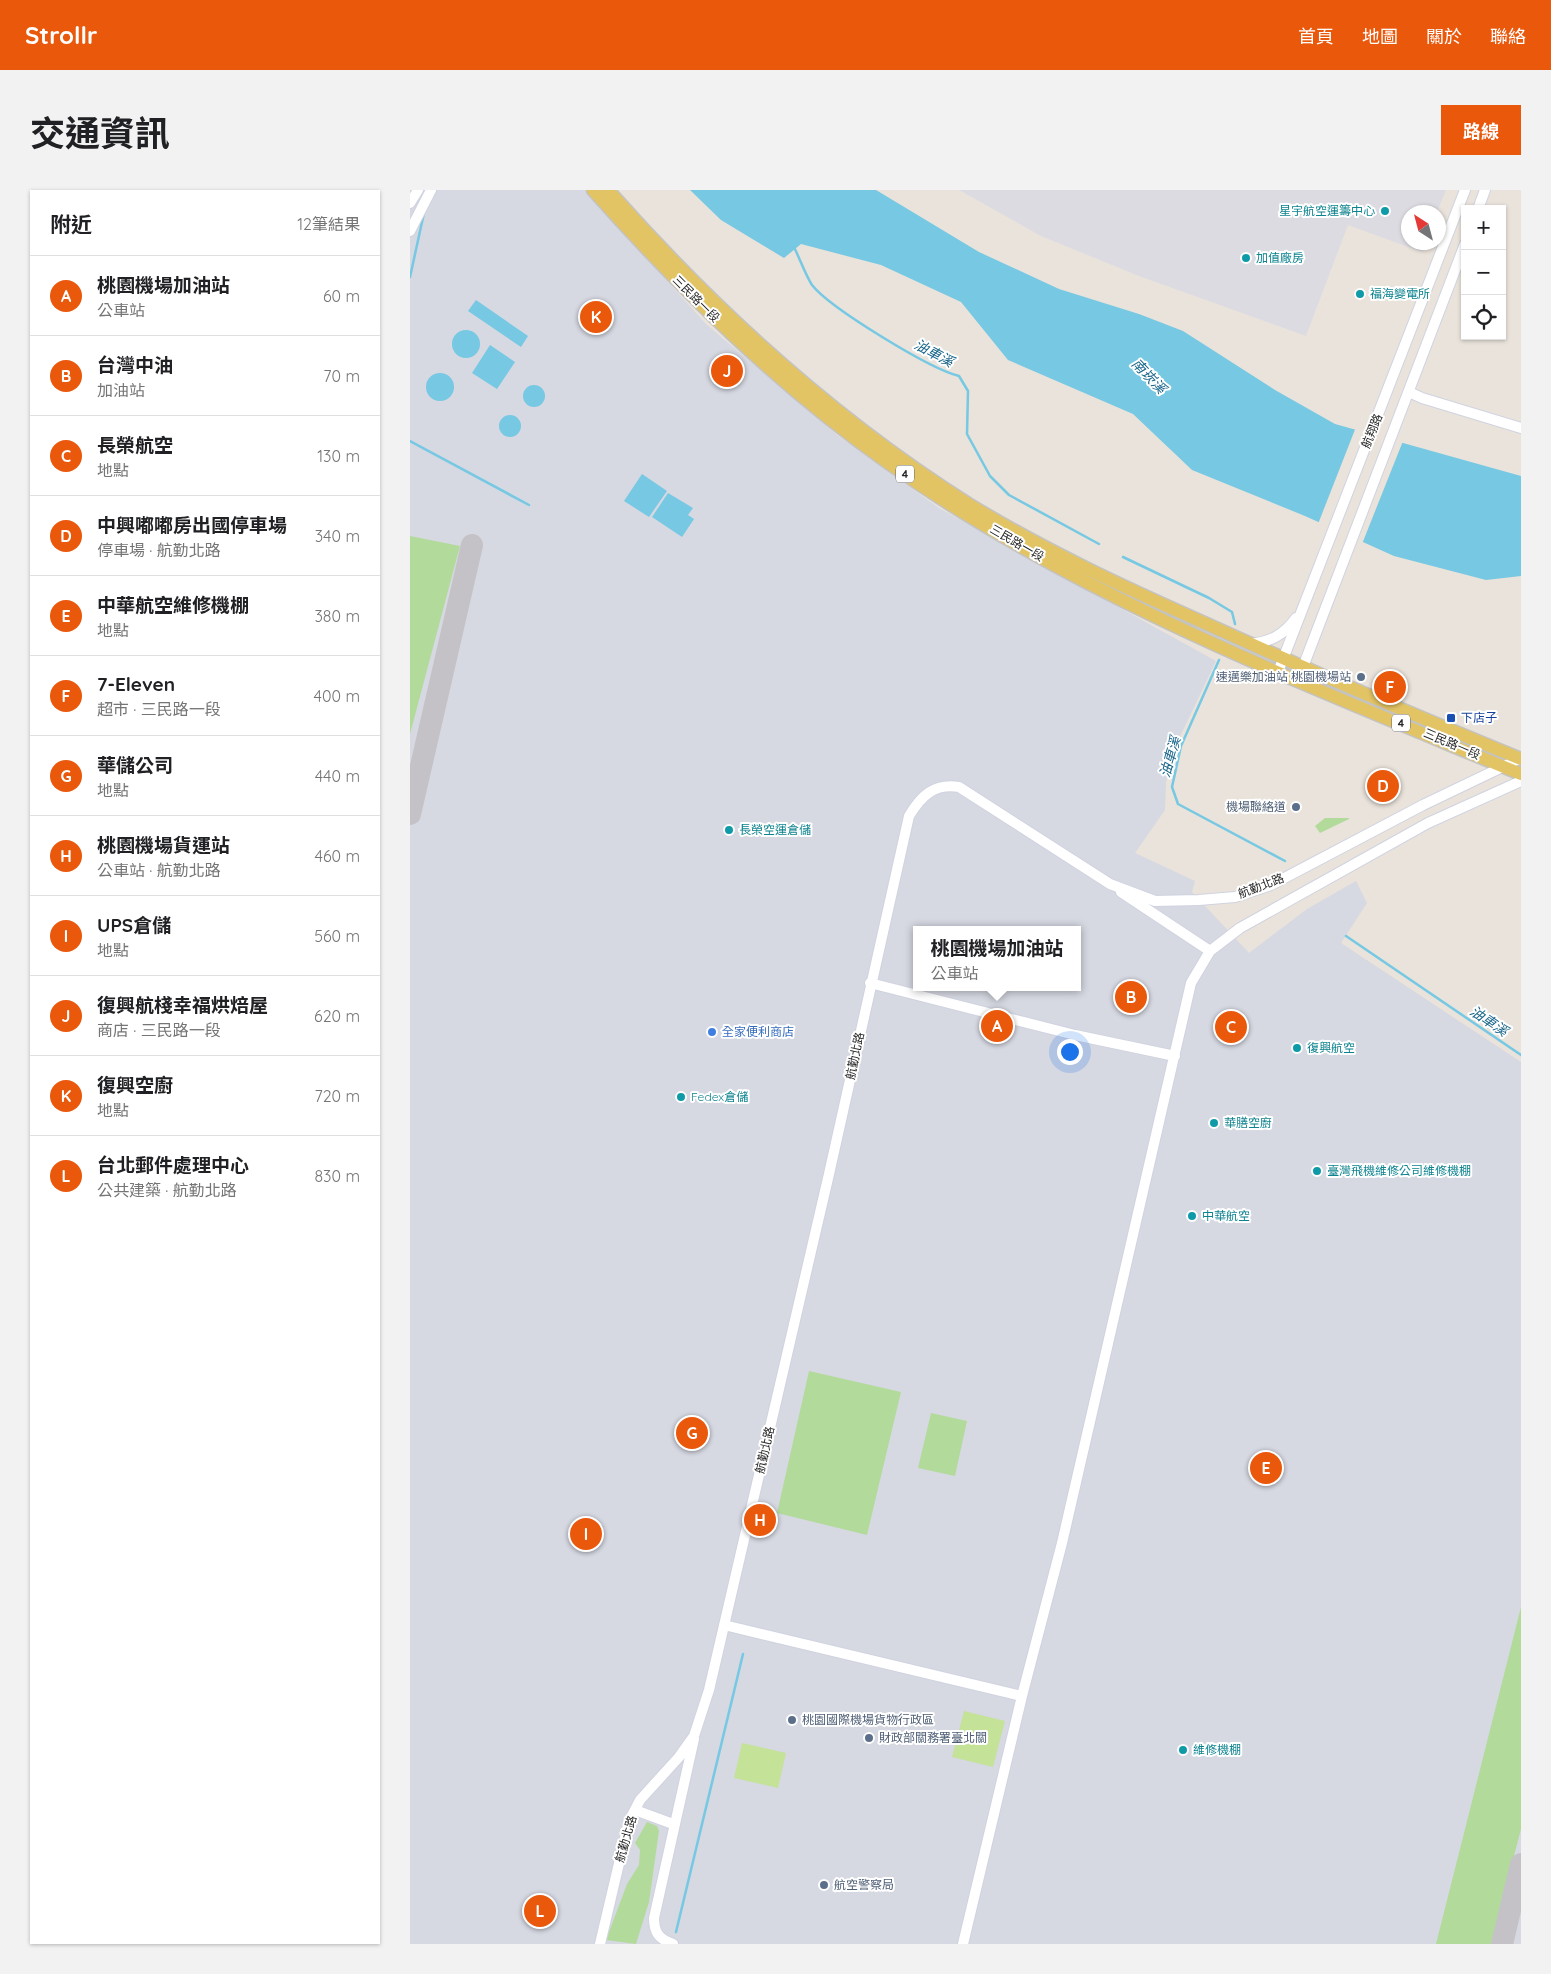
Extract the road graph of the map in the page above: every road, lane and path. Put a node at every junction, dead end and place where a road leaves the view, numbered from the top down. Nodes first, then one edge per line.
1 (418, 190) edge
2 (431, 190) edge
3 (593, 190) edge
4 (608, 190) edge
5 (1465, 190) edge
6 (1485, 190) edge
7 (410, 203) edge
8 (1479, 205) edge
9 (410, 231) edge
10 (1463, 250) edge
11 (1407, 396) junction
12 (1521, 428) edge
13 (1302, 609) junction
14 (1250, 644) junction
15 (1284, 658) junction
16 (1304, 667) junction
17 (1278, 672) junction
18 (1298, 680) junction
19 (1520, 759) edge
20 (1503, 766) junction
21 (1521, 774) edge
22 (1521, 781) edge
23 (1110, 884) junction
24 (1210, 951) junction
25 (870, 983) junction
26 (1175, 1056) junction
27 (724, 1624) junction
28 (1022, 1696) junction
29 (694, 1736) junction
30 (635, 1810) junction
31 (673, 1824) junction
32 (600, 1944) edge
33 (673, 1944) edge
34 (963, 1944) edge

1 - 7 street
2 - 9 street
3 - 17 main road, 三民路一段 / 4
4 - 14 main road, 三民路一段 / 4
5 - 13 street, 航翔路
6 - 8 street
10 - 11 street, 航翔路
11 - 12 street
11 - 16 street, 航翔路
13 - 14 street
13 - 15 street, 航翔路
14 - 15 main road, 三民路一段 / 4
15 - 16 main road, 三民路一段 / 4
15 - 17 street, 航翔路
16 - 18 street, 航翔路
16 - 19 main road, 三民路一段 / 4
17 - 18 main road, 三民路一段 / 4
18 - 20 main road, 三民路一段 / 4
19 - 20 street, 航勤北路
20 - 21 main road, 三民路一段 / 4
20 - 23 street, 航勤北路
22 - 24 street
23 - 24 street
23 - 25 street, 航勤北路
24 - 26 street
25 - 26 street
25 - 27 street, 航勤北路
26 - 28 street
27 - 28 street
27 - 29 street, 航勤北路
28 - 34 street
29 - 30 street, 航勤北路
29 - 31 street
30 - 31 street
30 - 32 street, 航勤北路
31 - 33 street

